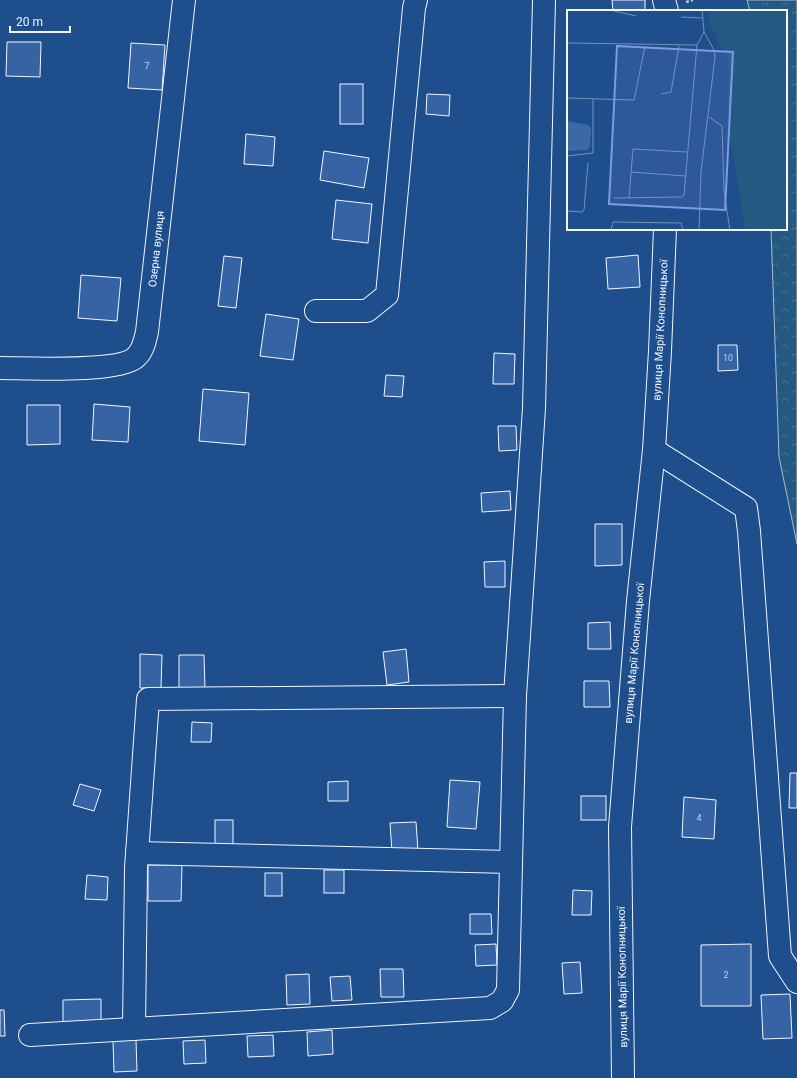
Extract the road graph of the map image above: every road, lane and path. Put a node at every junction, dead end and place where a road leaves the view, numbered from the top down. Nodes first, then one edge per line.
1 (184, 0) edge
2 (416, 0) edge
3 (544, 0) edge
4 (664, 0) edge
5 (667, 10) edge
6 (665, 230) edge
7 (316, 311) dead end
8 (0, 368) edge
9 (654, 450) junction
10 (515, 696) junction
11 (138, 853) junction
12 (511, 862) junction
13 (797, 982) edge
14 (134, 1029) junction
15 (30, 1035) dead end
16 (623, 1078) edge

1 - 8 street, Озерна вулиця
2 - 7 street
3 - 10 street
4 - 5 street
6 - 9 street, вулиця Марії Конопницької
9 - 13 street
9 - 16 street, вулиця Марії Конопницької
10 - 11 street
10 - 12 street
11 - 12 street
11 - 14 street
12 - 14 street
14 - 15 street

